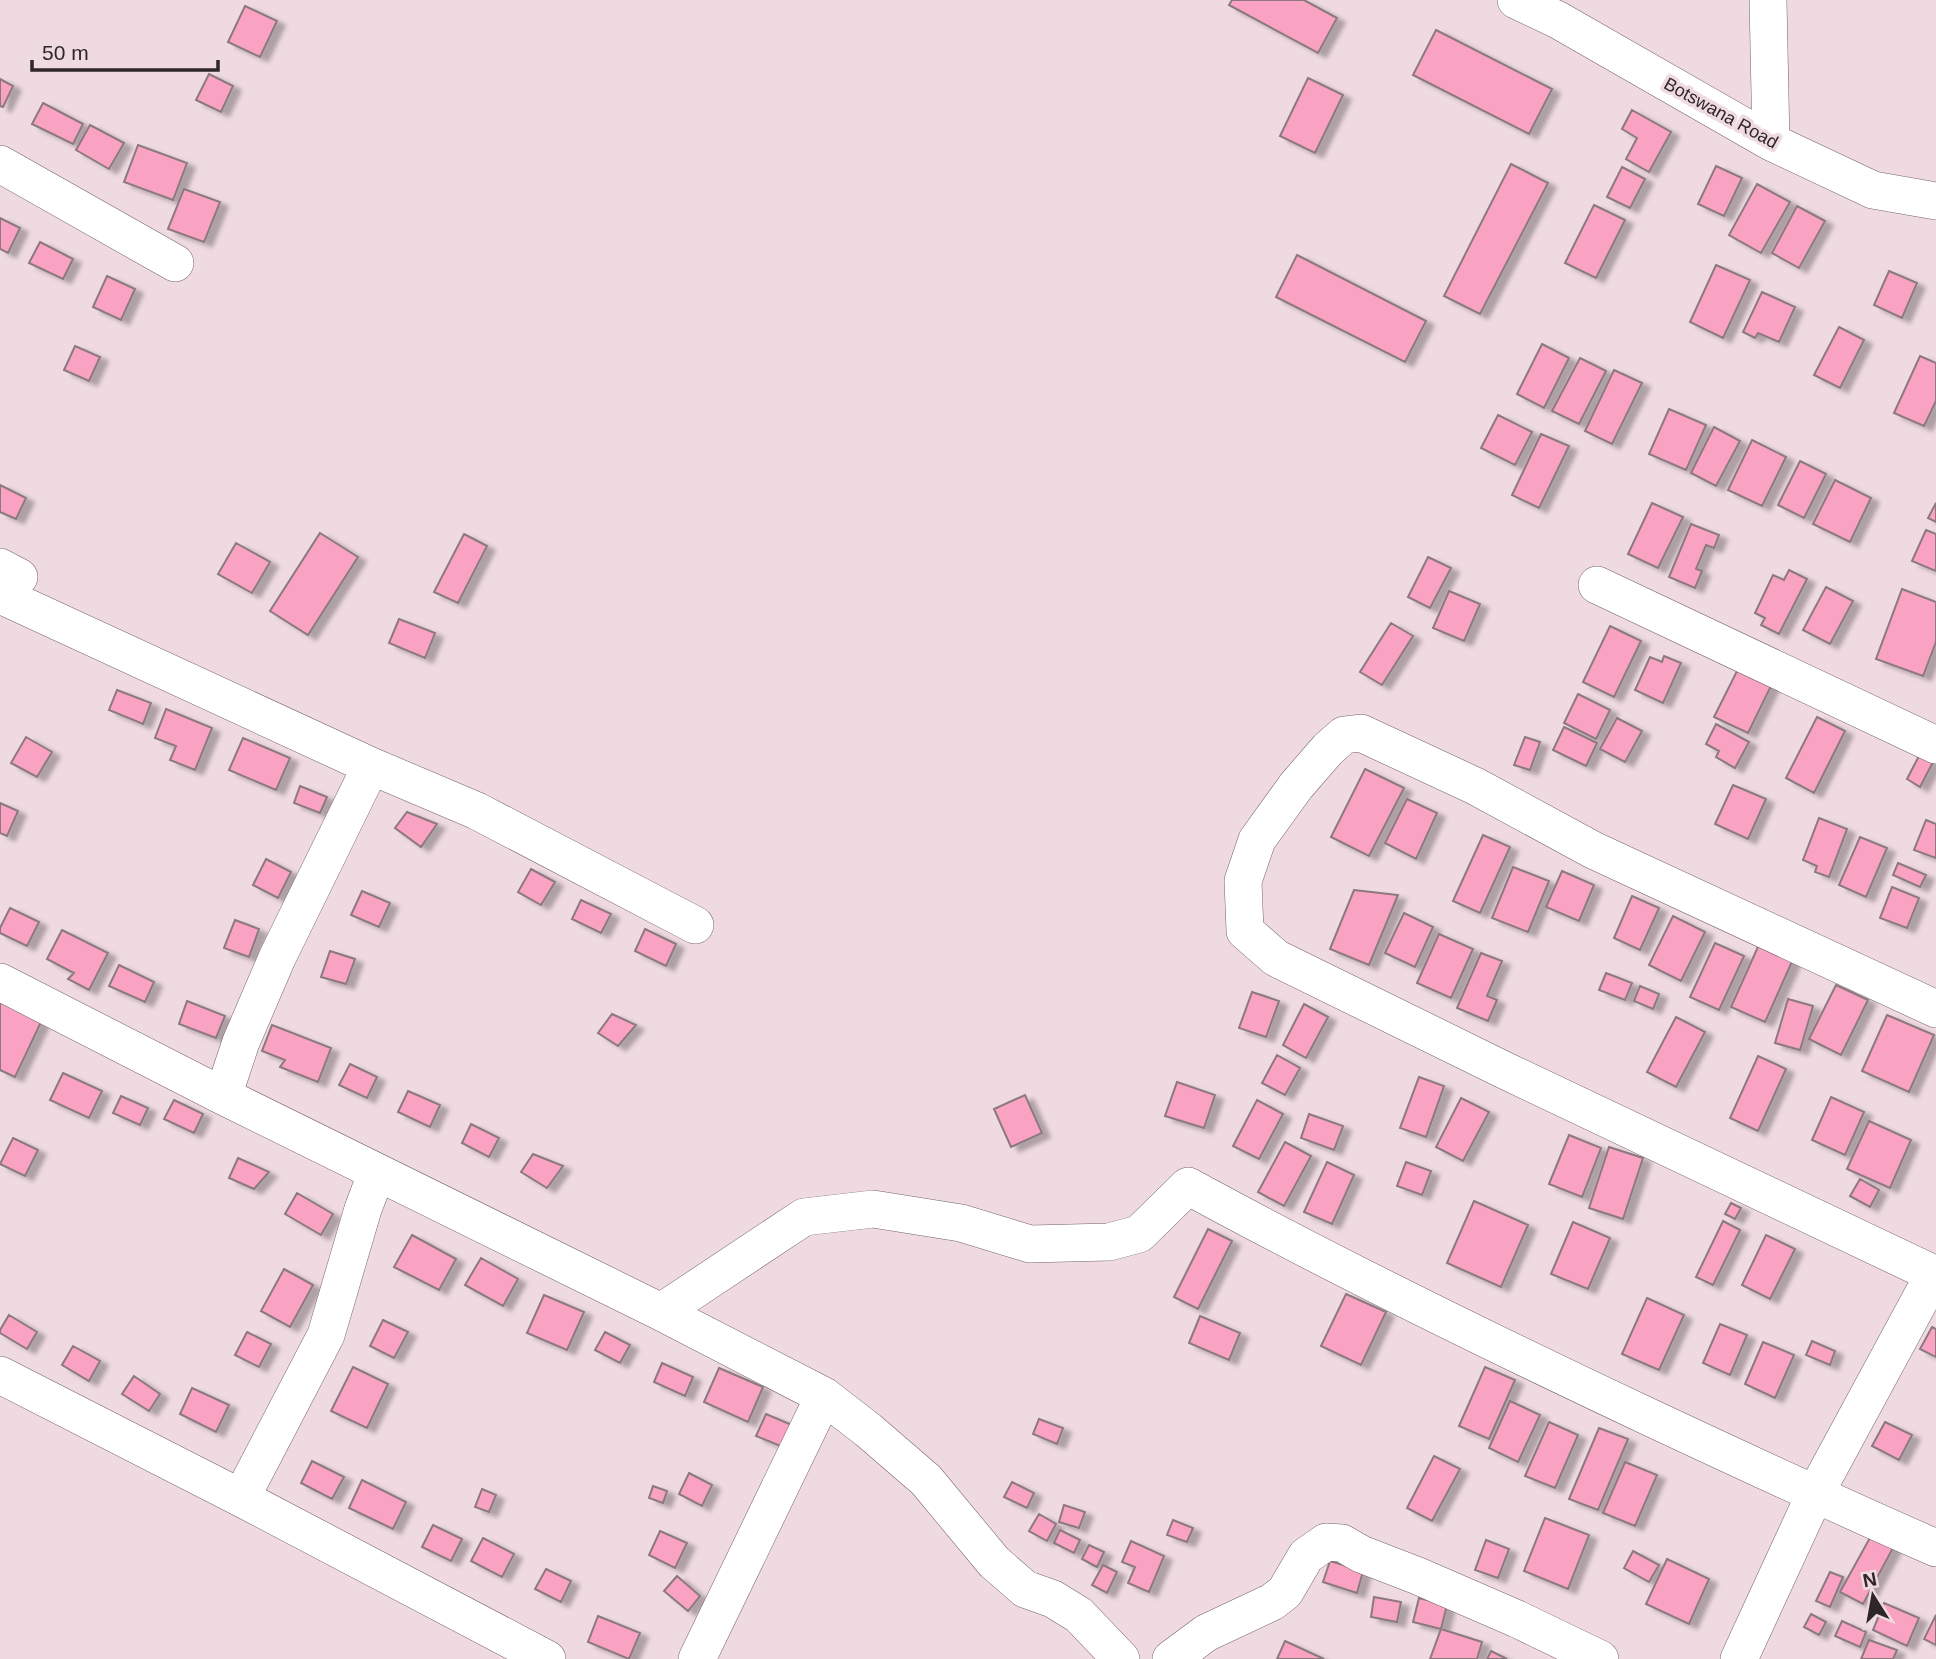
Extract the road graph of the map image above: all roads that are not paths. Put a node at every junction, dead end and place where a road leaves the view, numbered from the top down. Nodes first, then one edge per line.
1 (1516, 0) edge
2 (1768, 0) edge
3 (1771, 142) junction
4 (0, 164) edge
5 (1936, 201) edge
6 (175, 263) dead end
7 (9, 581) edge
8 (1597, 585) dead end
9 (1936, 745) edge
10 (371, 766) junction
11 (695, 925) dead end
12 (0, 982) edge
13 (1936, 1009) edge
14 (223, 1096) junction
15 (377, 1172) junction
16 (1935, 1275) edge
17 (661, 1312) junction
18 (0, 1375) edge
19 (824, 1396) junction
20 (1815, 1494) junction
21 (241, 1498) junction
22 (1936, 1548) edge
23 (547, 1659) edge
24 (697, 1659) edge
25 (1121, 1659) edge
26 (1171, 1659) edge
27 (1600, 1659) edge
28 (1739, 1659) edge

1 - 3 street, Botswana Road
2 - 3 street
3 - 5 street, Botswana Road
4 - 6 street
7 - 10 street
8 - 9 street
10 - 11 street
10 - 14 street
12 - 14 street
13 - 16 street
14 - 15 street
15 - 17 street
15 - 21 street
16 - 20 street
17 - 19 street
17 - 20 street
18 - 21 street
19 - 24 street
19 - 25 street
20 - 22 street
20 - 28 street
21 - 23 street
26 - 27 street

